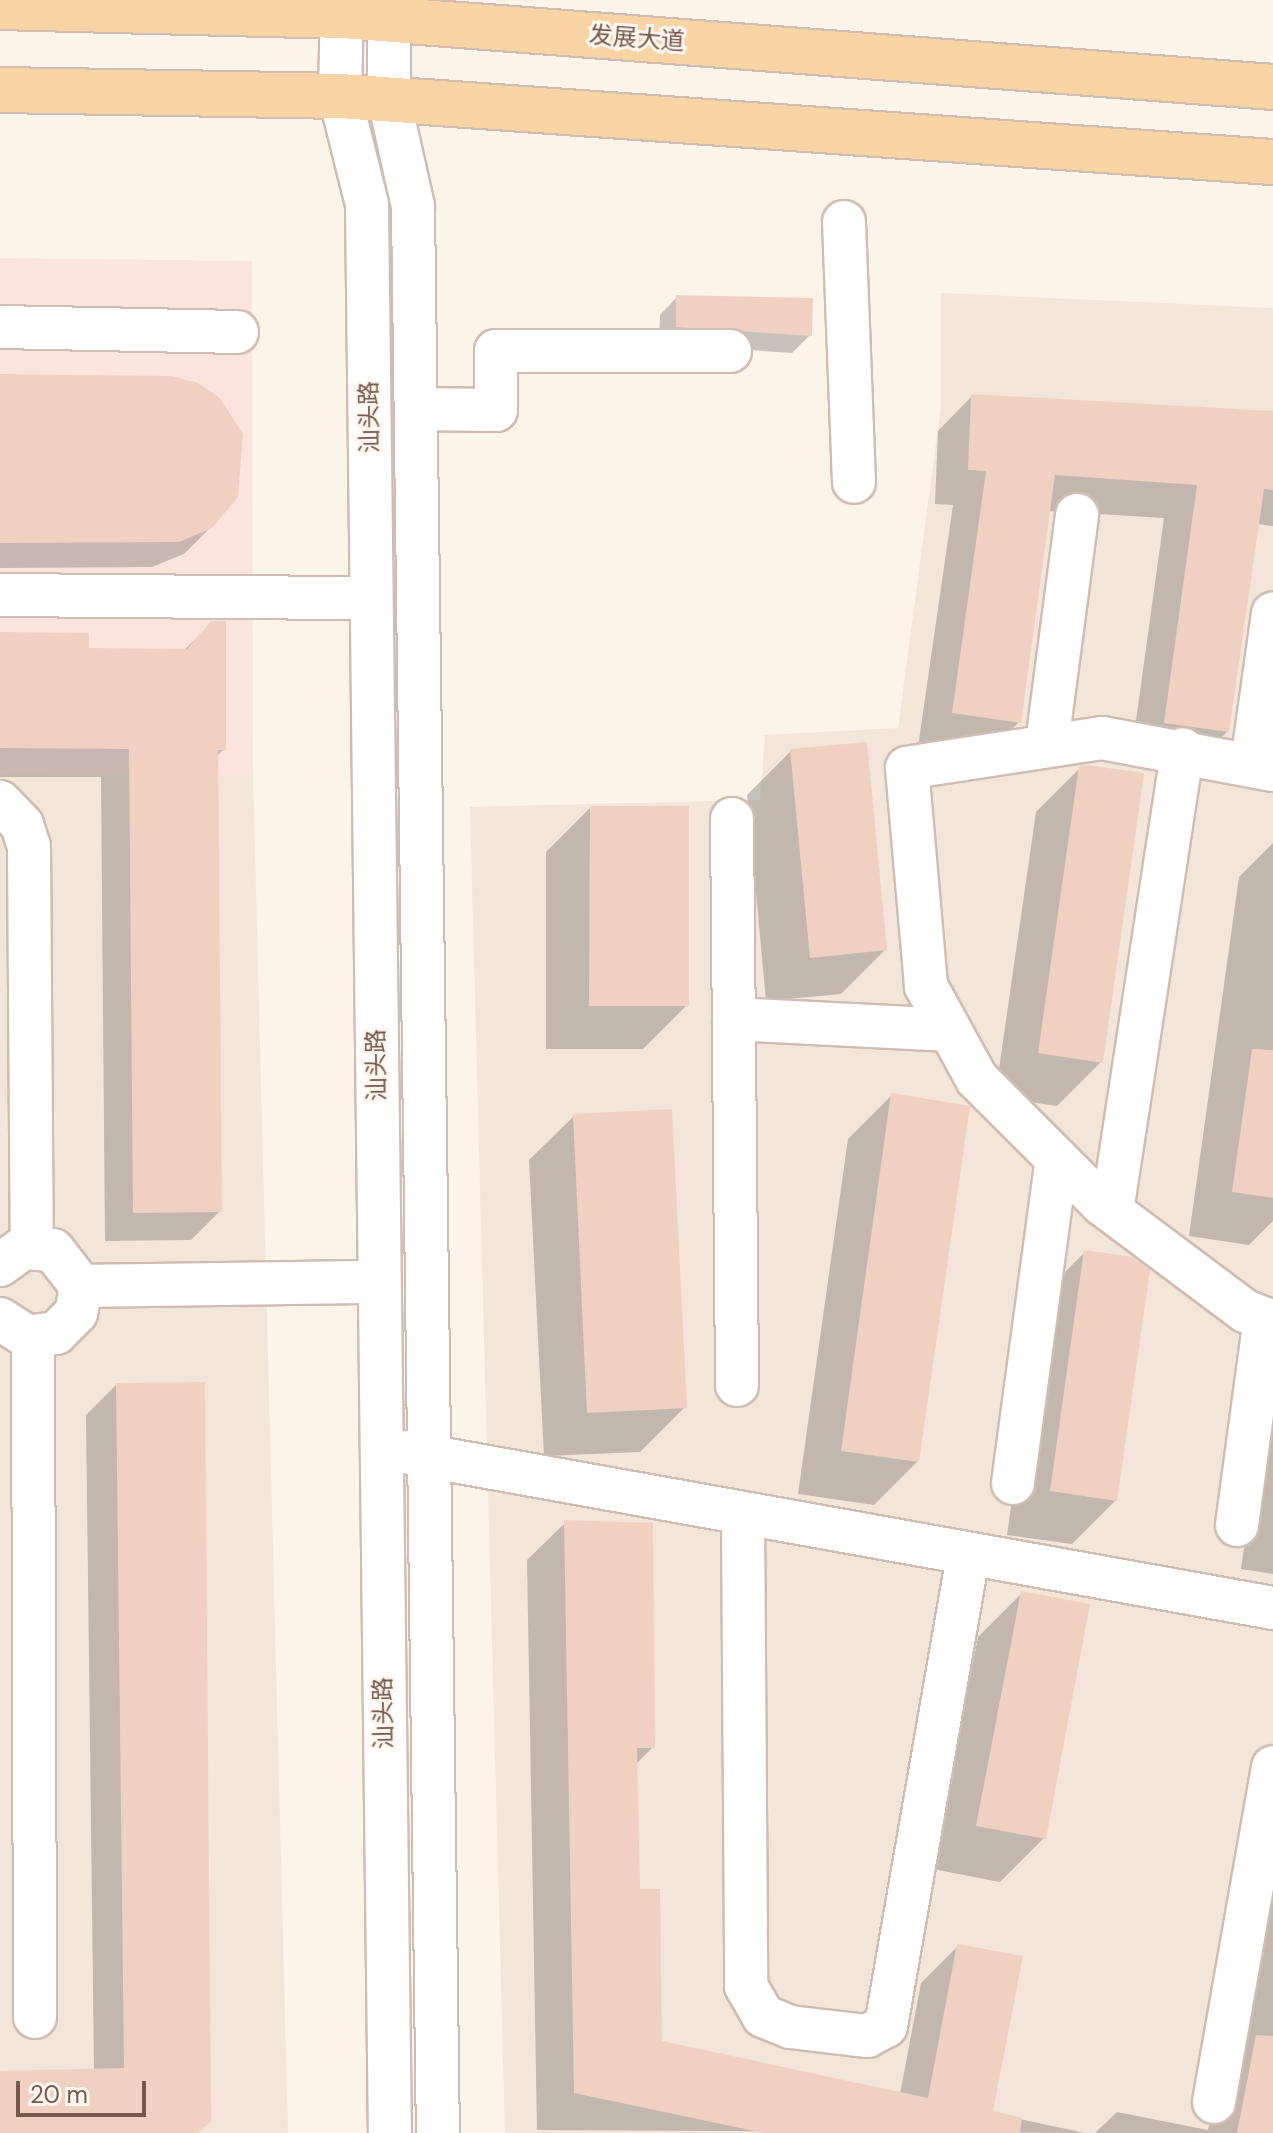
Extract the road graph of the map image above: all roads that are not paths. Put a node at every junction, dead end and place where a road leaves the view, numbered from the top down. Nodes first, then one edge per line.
1 (0, 7) edge
2 (342, 8) edge
3 (389, 10) edge
4 (1273, 87) edge
5 (0, 90) edge
6 (340, 96) junction
7 (389, 99) junction
8 (1273, 162) edge
9 (844, 222) dead end
10 (0, 327) edge
11 (237, 332) dead end
12 (730, 351) dead end
13 (416, 409) junction
14 (854, 482) dead end
15 (1077, 515) dead end
16 (0, 595) edge
17 (371, 598) junction
18 (1273, 613) edge
19 (1047, 743) junction
20 (1183, 749) junction
21 (1262, 766) edge
22 (0, 802) edge
23 (732, 819) dead end
24 (734, 1019) junction
25 (950, 1030) junction
26 (1057, 1159) junction
27 (1112, 1211) junction
28 (16, 1256) edge
29 (378, 1282) junction
30 (81, 1286) junction
31 (1269, 1321) edge
32 (16, 1328) edge
33 (737, 1385) dead end
34 (378, 1447) junction
35 (430, 1457) junction
36 (1013, 1483) dead end
37 (743, 1517) junction
38 (1237, 1525) dead end
39 (968, 1556) junction
40 (1273, 1608) edge
41 (17, 1708) edge
42 (1273, 1767) edge
43 (35, 2017) dead end
44 (1214, 2102) dead end
45 (390, 2133) edge
46 (438, 2133) edge

1 - 2 main road, 发展大道
2 - 3 main road, 发展大道
2 - 6 street, 汕头路
3 - 4 main road, 发展大道
3 - 7 street, 汕头路
5 - 6 main road
6 - 7 main road
6 - 17 street, 汕头路
7 - 8 main road
7 - 13 street, 汕头路
9 - 14 street
10 - 11 street
12 - 13 street
13 - 35 street, 汕头路
15 - 19 street
16 - 17 street
17 - 29 street, 汕头路
18 - 21 street
19 - 20 street
19 - 25 street
20 - 21 street
20 - 27 street
22 - 28 street
23 - 24 street
24 - 25 street
24 - 33 street
25 - 26 street
26 - 27 street
26 - 36 street
27 - 31 street
28 - 30 street
29 - 30 street
29 - 34 street, 汕头路
30 - 32 street
31 - 38 street
32 - 41 street
34 - 35 street
34 - 45 street, 汕头路
35 - 37 street
35 - 46 street, 汕头路
37 - 39 street
37 - 39 street
39 - 40 street
41 - 43 street
42 - 44 street

